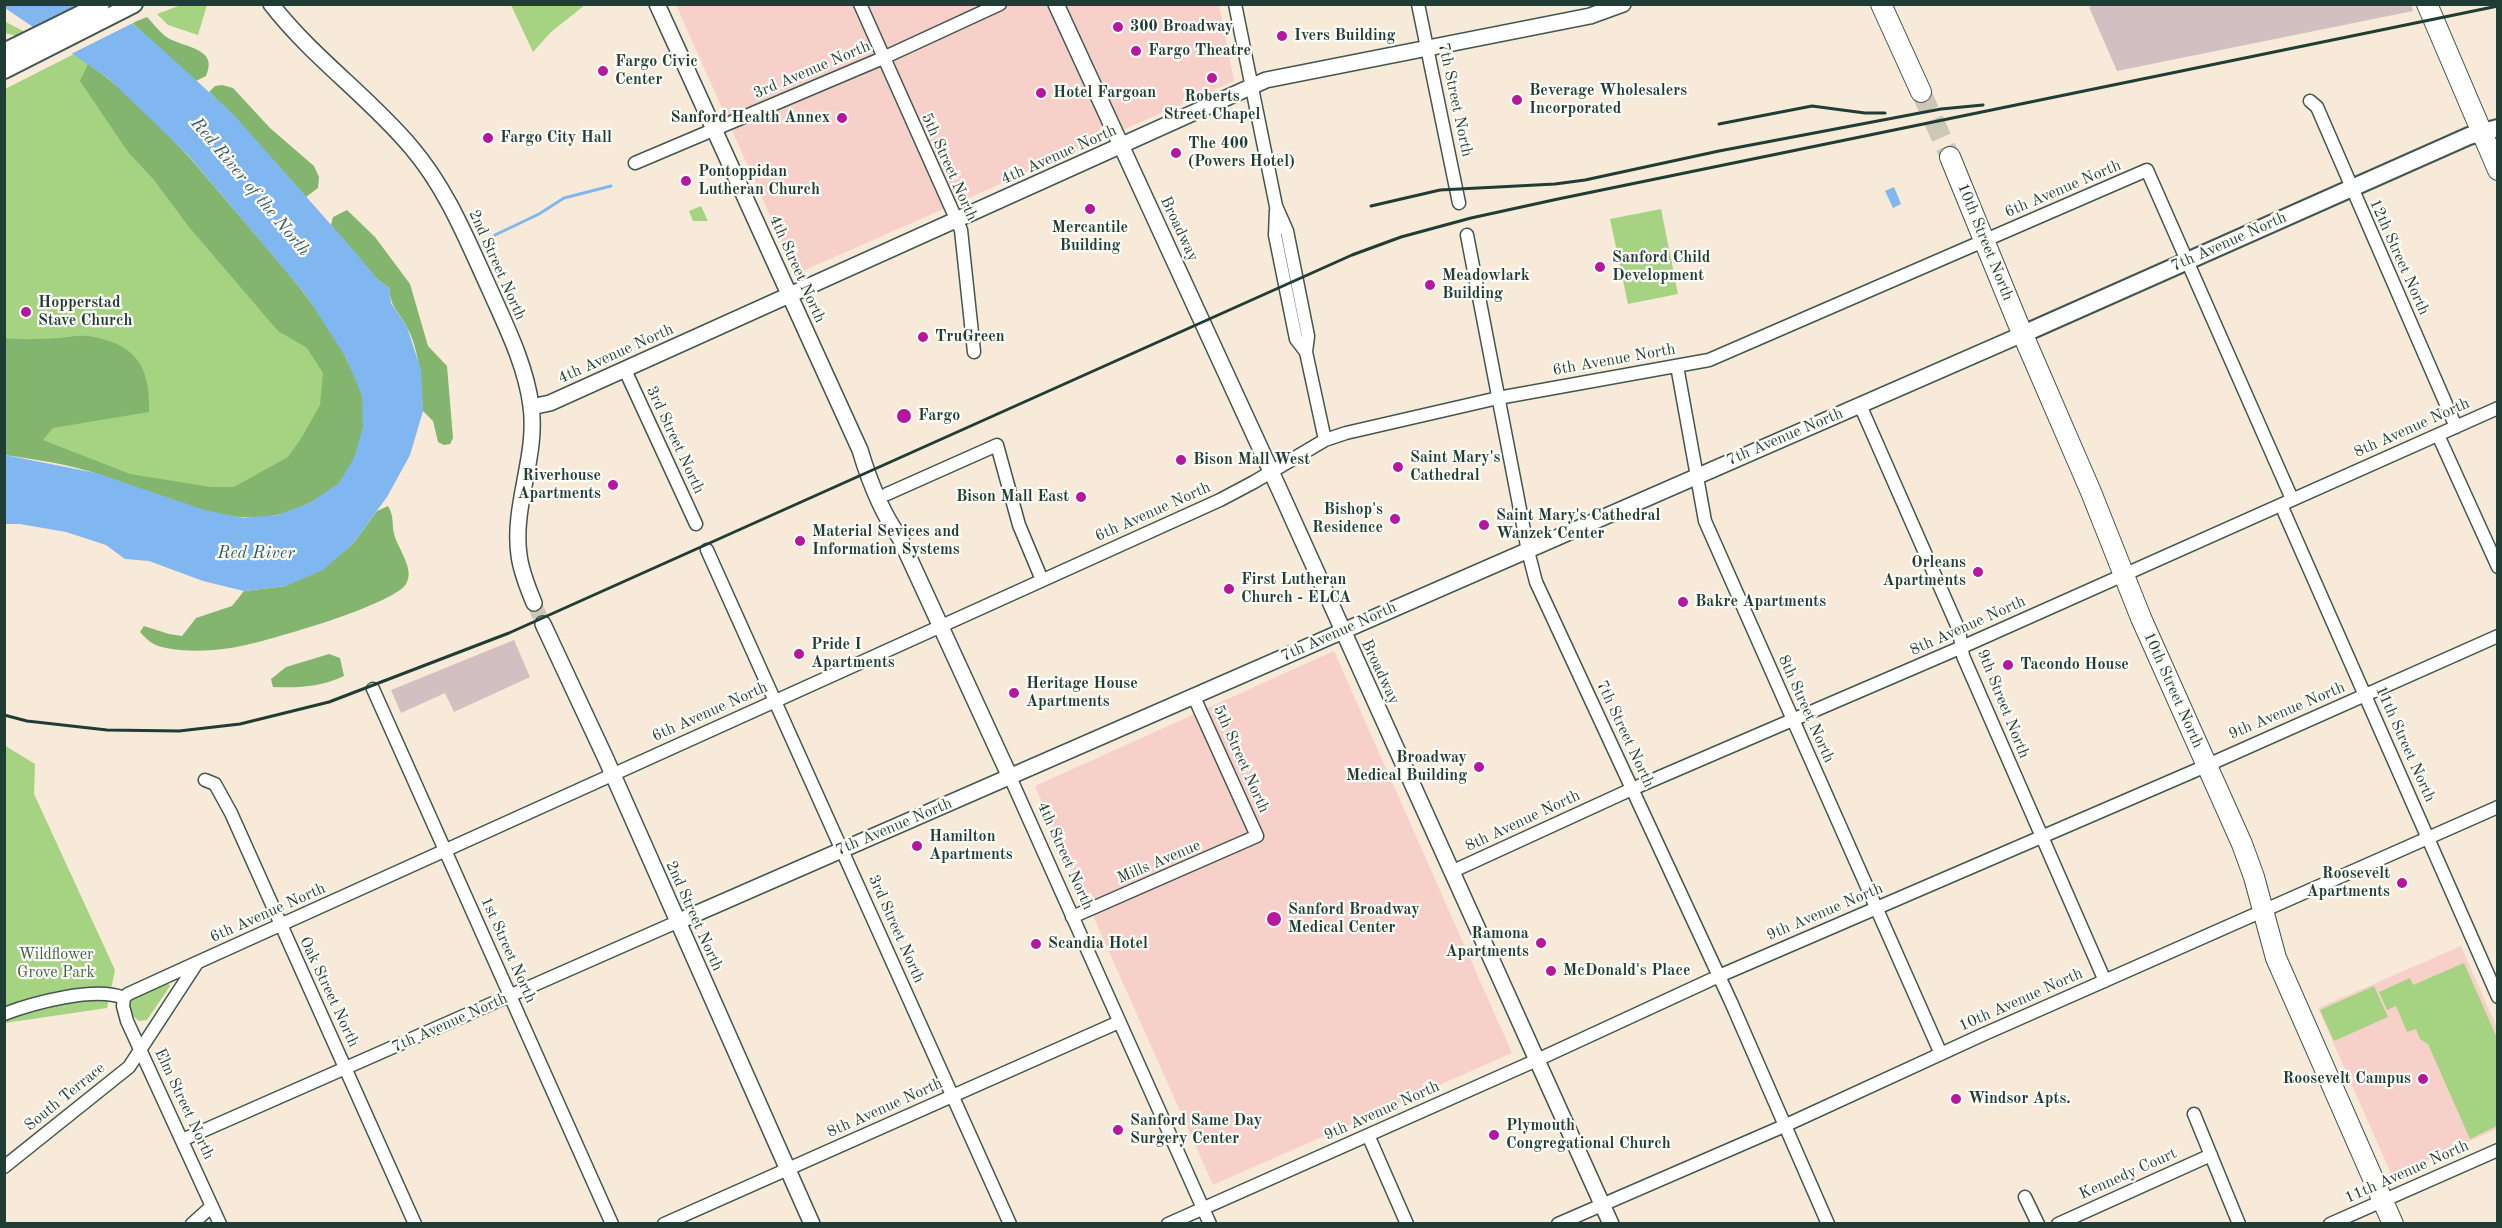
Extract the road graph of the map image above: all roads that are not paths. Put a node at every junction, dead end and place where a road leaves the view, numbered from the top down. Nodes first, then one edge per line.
1 (101, 4) edge
2 (134, 4) edge
3 (271, 4) edge
4 (657, 4) edge
5 (860, 4) edge
6 (1000, 4) edge
7 (1056, 4) edge
8 (1235, 4) edge
9 (1418, 4) edge
10 (1623, 4) edge
11 (1881, 4) edge
12 (2427, 4) edge
13 (1600, 9) edge
14 (1427, 46) junction
15 (4, 52) edge
16 (883, 58) junction
17 (4, 70) edge
18 (1251, 86) junction
19 (1922, 92) tunnel mouth
20 (2310, 101) dead end
21 (713, 131) junction
22 (2490, 131) edge
23 (1121, 147) junction
24 (1950, 157) tunnel mouth
25 (635, 163) dead end
26 (2498, 170) edge
27 (2351, 189) junction
28 (1459, 203) dead end
29 (956, 220) junction
30 (1467, 235) dead end
31 (1983, 241) junction
32 (2186, 261) junction
33 (790, 297) junction
34 (2023, 334) junction
35 (974, 352) dead end
36 (1677, 366) junction
37 (625, 370) junction
38 (1498, 398) junction
39 (1860, 405) junction
40 (531, 407) junction
41 (2498, 408) edge
42 (2456, 427) junction
43 (2438, 435) junction
44 (1325, 440) junction
45 (860, 450) junction
46 (1271, 473) junction
47 (1696, 476) junction
48 (887, 494) junction
49 (2292, 499) junction
50 (2281, 505) junction
51 (696, 524) dead end
52 (900, 538) junction
53 (707, 550) dead end
54 (1528, 551) junction
55 (2498, 567) edge
56 (2124, 574) junction
57 (1042, 580) junction
58 (534, 603) tunnel mouth
59 (543, 624) tunnel mouth
60 (940, 625) junction
61 (1341, 630) junction
62 (2498, 636) edge
63 (1962, 646) junction
64 (373, 689) dead end
65 (2366, 695) junction
66 (1194, 697) junction
67 (776, 700) junction
68 (1794, 721) junction
69 (2206, 765) junction
70 (613, 775) junction
71 (1010, 777) junction
72 (205, 780) dead end
73 (1632, 789) junction
74 (2498, 807) edge
75 (1257, 836) joint
76 (2040, 837) junction
77 (2427, 837) junction
78 (445, 850) junction
79 (842, 850) junction
80 (1451, 872) junction
81 (1876, 908) junction
82 (2262, 910) junction
83 (1072, 917) junction
84 (677, 922) junction
85 (280, 925) junction
86 (197, 962) junction
87 (1719, 976) junction
88 (2105, 981) junction
89 (511, 997) junction
90 (2498, 997) edge
91 (124, 998) junction
92 (4, 1014) edge
93 (1119, 1022) junction
94 (140, 1049) junction
95 (1941, 1054) junction
96 (1537, 1060) junction
97 (346, 1069) junction
98 (952, 1097) junction
99 (2194, 1114) dead end
100 (1784, 1126) junction
101 (1368, 1135) junction
102 (182, 1140) junction
103 (2498, 1150) edge
104 (2211, 1155) junction
105 (4, 1167) edge
106 (788, 1169) junction
107 (2025, 1197) dead end
108 (2382, 1200) junction
109 (1603, 1204) junction
110 (212, 1206) junction
111 (1203, 1208) junction
112 (192, 1224) edge
113 (220, 1224) edge
114 (415, 1224) edge
115 (612, 1224) edge
116 (664, 1224) edge
117 (812, 1224) edge
118 (1010, 1224) edge
119 (1168, 1224) edge
120 (1210, 1224) edge
121 (1407, 1224) edge
122 (1558, 1224) edge
123 (1611, 1224) edge
124 (1828, 1224) edge
125 (2038, 1224) edge
126 (2058, 1224) edge
127 (2239, 1224) edge
128 (2330, 1224) edge
129 (2392, 1224) edge

1 - 15 main road
2 - 17 main road
3 - 40 street, 2nd Street North
4 - 21 street, 4th Street North
5 - 16 street, 5th Street North
6 - 16 street, 3rd Avenue North
7 - 23 street, Broadway
8 - 18 street
9 - 14 street, 7th Street North
10 - 13 street, 4th Avenue North
11 - 19 main road
12 - 22 main road
13 - 14 street, 4th Avenue North
14 - 18 street, 4th Avenue North
14 - 28 street, 7th Street North
16 - 21 street, 3rd Avenue North
16 - 29 street, 5th Street North
18 - 23 street, 4th Avenue North
18 - 44 street
20 - 27 street, 12th Street North
21 - 25 street, 3rd Avenue North
21 - 33 street, 4th Street North
22 - 26 main road
22 - 27 main road, 7th Avenue North
23 - 29 street, 4th Avenue North
23 - 46 street, Broadway
24 - 31 main road, 10th Street North
27 - 32 main road, 7th Avenue North
27 - 42 street, 12th Street North
29 - 33 street, 4th Avenue North
29 - 35 street, 5th Street North
30 - 38 street, 7th Street North
31 - 32 street, 6th Avenue North
31 - 34 main road, 10th Street North
31 - 36 street, 6th Avenue North
32 - 34 main road, 7th Avenue North
32 - 49 street
33 - 37 street, 4th Avenue North
33 - 45 street, 4th Street North
34 - 39 street, 7th Avenue North
34 - 56 main road, 10th Street North
36 - 38 street, 6th Avenue North
36 - 47 street, 8th Street North
37 - 40 street, 4th Avenue North
37 - 51 street, 3rd Street North
38 - 44 street, 6th Avenue North
38 - 54 street, 7th Street North
39 - 47 street, 7th Avenue North
39 - 63 street, 9th Street North
40 - 58 street, 2nd Street North
41 - 42 street, 8th Avenue North
42 - 43 street, 8th Avenue North
43 - 49 street, 8th Avenue North
43 - 55 street
44 - 46 street, 6th Avenue North
45 - 48 street, 4th Street North
45 - 52 street, 4th Street North
46 - 57 street, 6th Avenue North
46 - 61 street, Broadway
47 - 54 street, 7th Avenue North
47 - 68 street, 8th Street North
48 - 52 street, 4th Street North
48 - 57 street
49 - 50 street, 8th Avenue North
50 - 56 street, 8th Avenue North
50 - 65 street, 11th Street North
52 - 60 street, 4th Street North
53 - 67 street, 3rd Street North
54 - 61 street, 7th Avenue North
54 - 73 street, 7th Street North
56 - 63 street, 8th Avenue North
56 - 69 main road, 10th Street North
57 - 60 street, 6th Avenue North
59 - 70 street, 2nd Street North
60 - 67 street, 6th Avenue North
60 - 71 street, 4th Street North
61 - 66 street, 7th Avenue North
61 - 80 street, Broadway
62 - 65 street, 9th Avenue North
63 - 68 street, 8th Avenue North
63 - 76 street, 9th Street North
64 - 78 street, 1st Street North
65 - 69 street, 9th Avenue North
65 - 77 street, 11th Street North
66 - 71 street, 7th Avenue North
66 - 75 street, 5th Street North
67 - 70 street, 6th Avenue North
67 - 79 street, 3rd Street North
68 - 73 street, 8th Avenue North
68 - 81 street, 8th Street North
69 - 76 street, 9th Avenue North
69 - 82 main road, 10th Street North
70 - 78 street, 6th Avenue North
70 - 84 street, 2nd Street North
71 - 79 street, 7th Avenue North
71 - 83 street, 4th Street North
72 - 85 street, Oak Street North
73 - 80 street, 8th Avenue North
73 - 87 street, 7th Street North
74 - 77 street, 10th Avenue North
75 - 83 street, Mills Avenue
76 - 81 street, 9th Avenue North
76 - 88 street, 9th Street North
77 - 82 street, 10th Avenue North
77 - 90 street, 11th Street North
78 - 85 street, 6th Avenue North
78 - 89 street, 1st Street North
79 - 84 street, 7th Avenue North
79 - 98 street, 3rd Street North
80 - 96 street, Broadway
81 - 87 street, 9th Avenue North
81 - 95 street, 8th Street North
82 - 88 street, 10th Avenue North
82 - 108 main road, 10th Street North
83 - 93 street, 4th Street North
84 - 89 street, 7th Avenue North
84 - 106 street, 2nd Street North
85 - 86 street, 6th Avenue North
85 - 97 street, Oak Street North
86 - 91 street, 6th Avenue North
86 - 94 street, 6th Avenue North
87 - 96 street, 9th Avenue North
87 - 100 street, 7th Street North
88 - 95 street, 10th Avenue North
89 - 97 street, 7th Avenue North
89 - 115 street, 1st Street North
91 - 92 street
91 - 94 street, Elm Street North
93 - 98 street, 8th Avenue North
93 - 111 street, 4th Street North
94 - 102 street, Elm Street North
94 - 105 street, South Terrace
95 - 100 street, 10th Avenue North
96 - 101 street, 9th Avenue North
96 - 109 street, Broadway
97 - 102 street, 7th Avenue North
97 - 114 street, Oak Street North
98 - 106 street, 8th Avenue North
98 - 118 street, 3rd Street North
99 - 104 street
100 - 109 street, 10th Avenue North
100 - 124 street, 7th Street North
101 - 111 street, 9th Avenue North
101 - 121 street
102 - 110 street, Elm Street North
103 - 108 street, 11th Avenue North
104 - 126 street, Kennedy Court
104 - 127 street
106 - 116 street, 8th Avenue North
106 - 117 street, 2nd Street North
107 - 125 street
108 - 128 street, 11th Avenue North
108 - 129 main road, 10th Street North
109 - 122 street, 10th Avenue North
109 - 123 street, Broadway
110 - 112 street
110 - 113 street, Elm Street North
111 - 119 street, 9th Avenue North
111 - 120 street, 4th Street North

